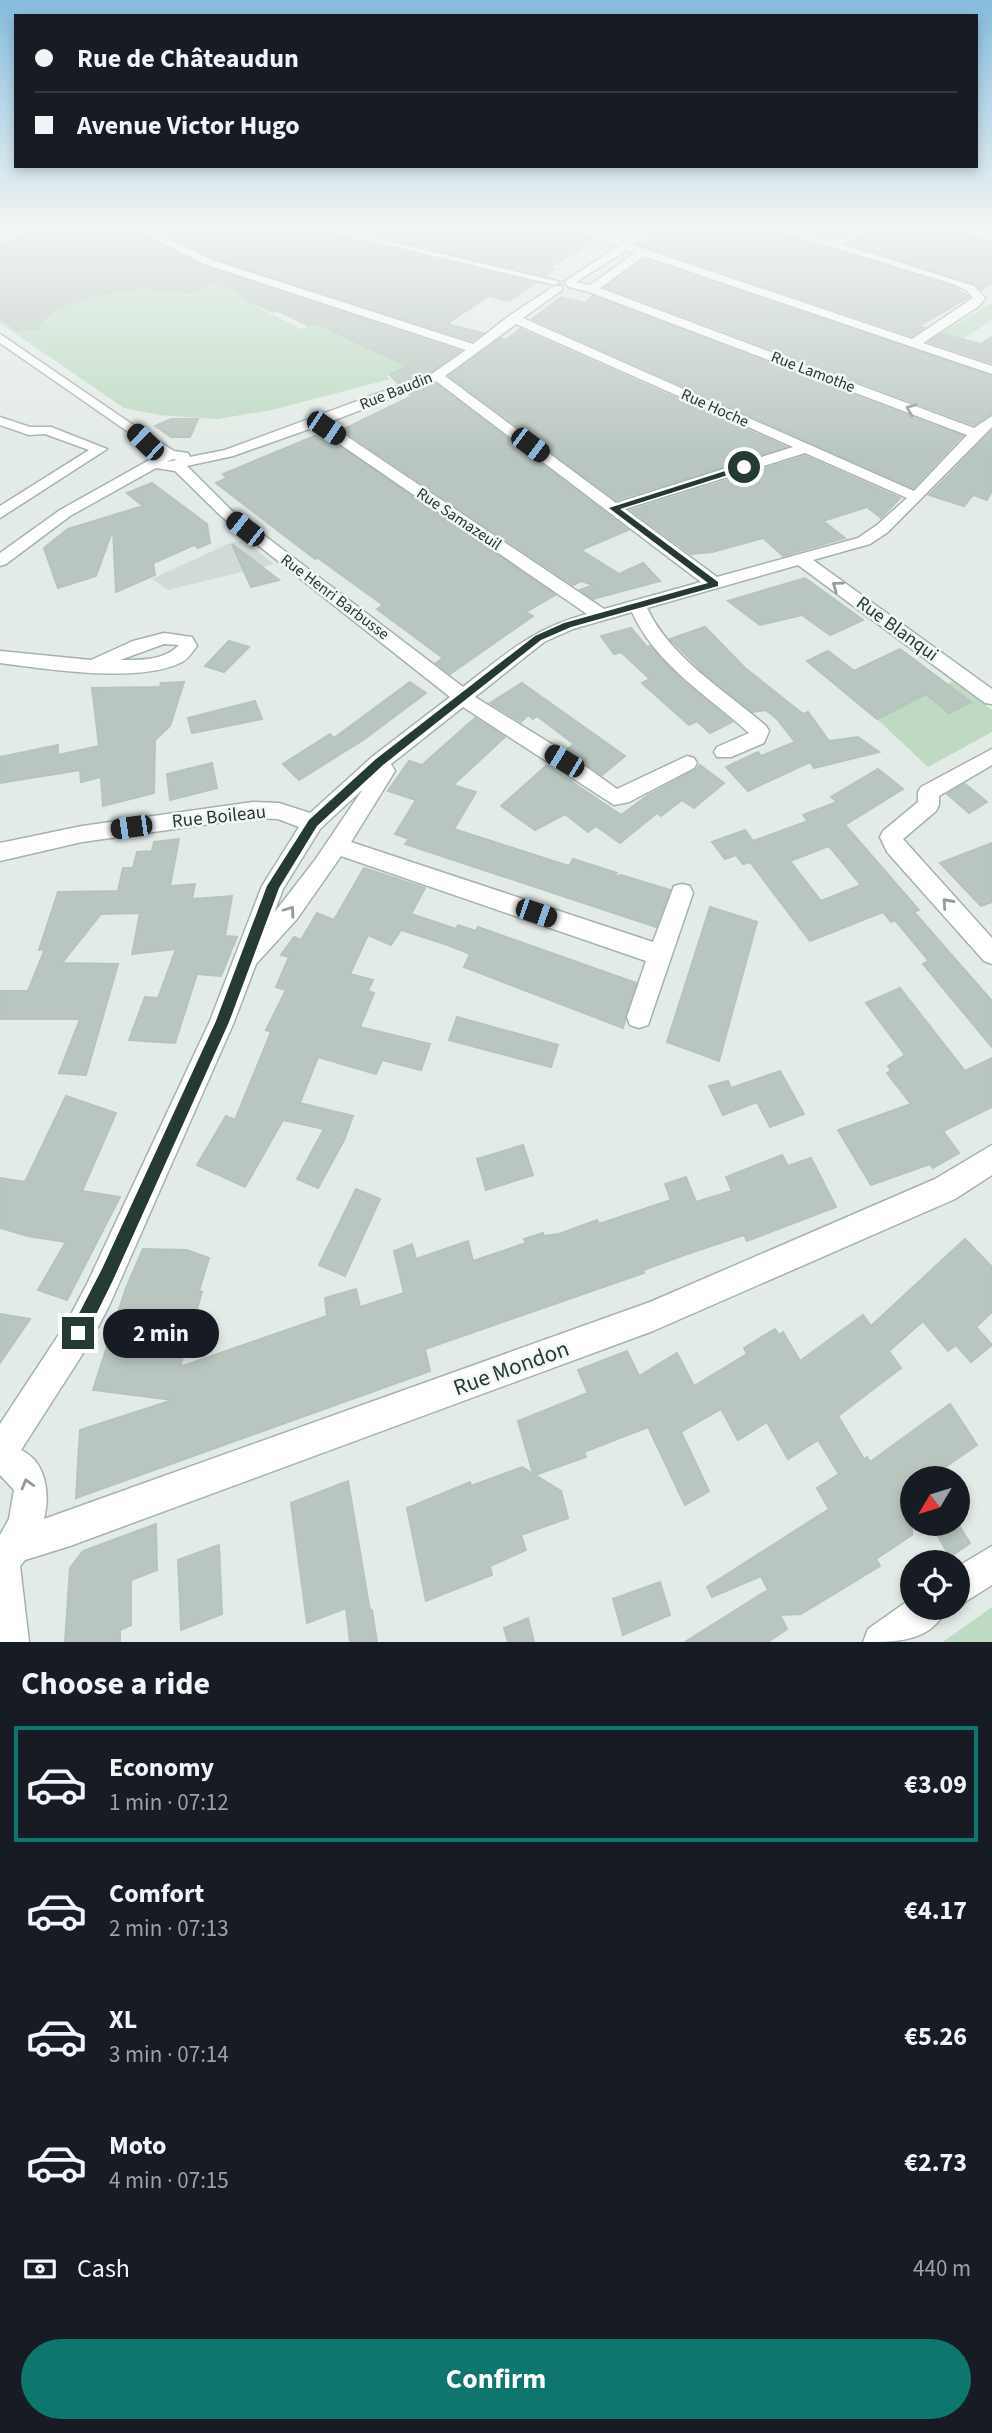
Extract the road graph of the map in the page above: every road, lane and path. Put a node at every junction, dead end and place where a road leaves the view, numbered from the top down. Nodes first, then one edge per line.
1 (336, 304) edge
2 (535, 304) edge
3 (631, 304) edge
4 (798, 304) edge
5 (975, 304) edge
6 (513, 318) junction
7 (0, 338) edge
8 (914, 343) junction
9 (473, 348) junction
10 (992, 370) edge
11 (437, 376) junction
12 (992, 420) edge
13 (0, 421) edge
14 (317, 422) junction
15 (134, 432) junction
16 (975, 433) junction
17 (255, 444) junction
18 (805, 448) junction
19 (100, 449) junction
20 (228, 453) junction
21 (172, 461) junction
22 (200, 474) junction
23 (208, 496) junction
24 (916, 497) junction
25 (614, 508) junction
26 (0, 513) edge
27 (0, 561) edge
28 (802, 561) junction
29 (715, 584) junction
30 (636, 605) junction
31 (601, 615) junction
32 (0, 657) edge
33 (93, 666) dead end
34 (463, 696) junction
35 (992, 698) edge
36 (724, 752) dead end
37 (992, 756) edge
38 (379, 762) junction
39 (687, 763) dead end
40 (313, 823) junction
41 (337, 846) junction
42 (0, 852) edge
43 (682, 893) dead end
44 (992, 954) edge
45 (660, 955) junction
46 (244, 961) junction
47 (639, 1017) dead end
48 (992, 1159) edge
49 (0, 1455) edge
50 (6, 1557) edge
51 (992, 1564) edge
52 (970, 1580) edge
53 (912, 1620) edge
54 (11, 1642) edge
55 (881, 1642) edge

1 - 9 street
2 - 6 street, Rue Baudin
16 -> 3 street, Rue Lamothe
4 - 8 street
5 - 8 street
6 - 9 street, Rue Baudin
6 - 18 street, Rue Hoche
7 - 15 street
8 - 10 street
9 - 11 street, Rue Baudin
11 - 14 street, Rue Baudin
11 - 25 street
12 - 16 street
13 - 19 street
14 - 17 street, Rue Baudin
14 - 31 street, Rue Samazeuil
15 - 19 street
15 - 21 street
16 - 24 street
17 - 20 street, Rue Baudin
17 - 21 street, Rue Baudin
18 - 24 street, Rue Hoche
18 - 25 street
19 - 26 street
20 - 21 street, Rue Baudin
20 - 22 street
21 - 22 street
21 - 23 street, Rue Henri Barbusse
21 - 27 street
22 - 23 street, Rue Henri Barbusse
23 - 34 street, Rue Henri Barbusse
24 - 28 street
25 - 29 street
28 - 29 street
35 -> 28 street, Rue Blanqui
29 - 30 street
30 - 31 street
30 - 36 street
31 - 34 street
32 - 33 street
34 - 38 street
34 - 39 street, Rue Henri Barbusse
44 -> 37 street
38 - 40 street
38 - 41 street
40 - 42 street, Rue Boileau
40 - 46 street
41 - 45 street
46 -> 41 street
43 - 45 street
45 - 47 street
46 - 49 street
48 - 50 street, Rue Mondon
50 -> 49 street
50 - 54 street
51 - 52 street
53 - 55 street

